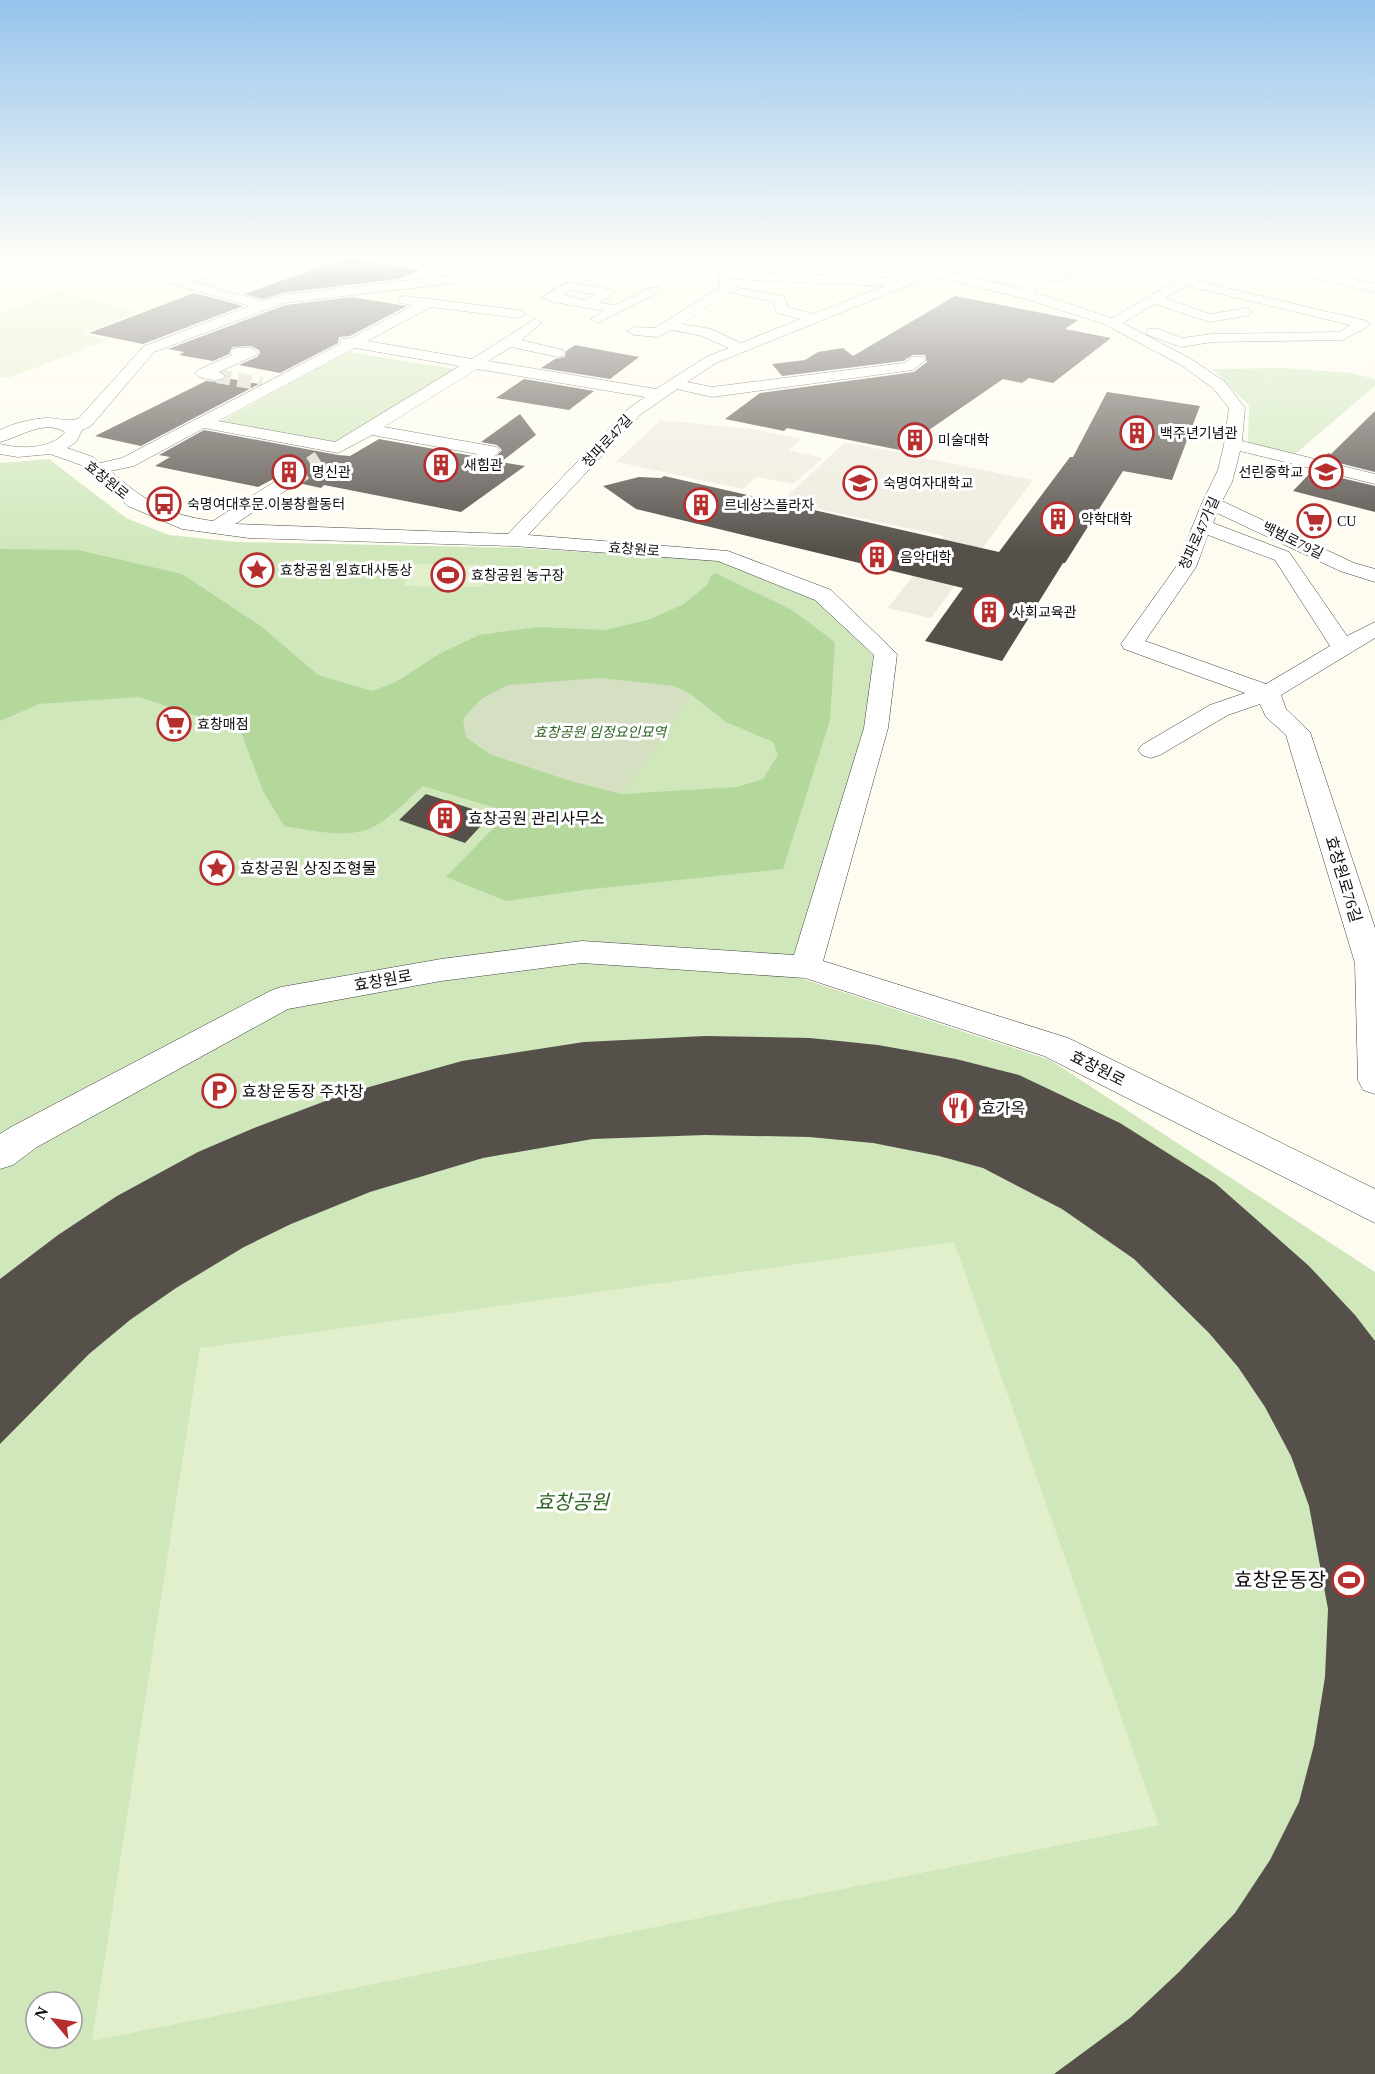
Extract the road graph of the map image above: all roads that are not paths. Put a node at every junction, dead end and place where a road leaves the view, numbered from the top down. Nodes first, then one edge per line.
1 (144, 356) edge
2 (238, 356) tunnel mouth
3 (322, 356) edge
4 (431, 356) edge
5 (486, 356) edge
6 (722, 356) edge
7 (1174, 356) edge
8 (918, 360) dead end
9 (474, 363) junction
10 (587, 370) dead end
11 (217, 376) dead end
12 (569, 380) junction
13 (444, 382) junction
14 (465, 385) dead end
15 (551, 391) dead end
16 (664, 391) junction
17 (727, 408) dead end
18 (0, 421) edge
19 (202, 423) junction
20 (20, 428) junction
21 (71, 428) junction
22 (369, 429) junction
23 (0, 437) edge
24 (1234, 444) junction
25 (50, 448) junction
26 (0, 449) edge
27 (346, 451) junction
28 (482, 459) dead end
29 (320, 460) tunnel mouth
30 (96, 469) junction
31 (1375, 479) edge
32 (288, 481) tunnel mouth
33 (1211, 503) junction
34 (1202, 526) junction
35 (216, 528) junction
36 (513, 540) junction
37 (1375, 576) edge
38 (1375, 629) edge
39 (1343, 648) junction
40 (1268, 693) junction
41 (1151, 750) dead end
42 (806, 967) junction
43 (1375, 1080) edge
44 (0, 1155) edge
45 (1375, 1207) edge

1 - 21 street
2 - 11 street
3 - 19 street
4 - 9 street
5 - 9 street
6 - 16 street, 청파로47길
7 - 24 street, 청파로47가길
8 - 16 street
9 - 12 street
9 - 13 street
10 - 12 street
12 - 15 street
12 - 16 street
13 - 14 street
13 - 22 street
16 - 17 street
16 - 36 street, 청파로47길
18 - 20 street
19 - 27 street
19 - 30 street
20 - 21 street
20 - 23 street
21 - 25 street
22 - 27 street
22 - 28 street
24 - 31 street
24 - 33 street, 청파로47가길
25 - 26 street
25 - 30 street, 효창원로
27 - 29 street
30 - 35 street, 효창원로
32 - 35 street
33 - 34 street, 청파로47가길
33 - 37 street, 백범로79길
34 - 39 street
34 - 40 street, 청파로47가길
35 - 36 street, 효창원로
36 - 42 street, 효창원로
38 - 39 street
39 - 40 street
40 - 41 street
40 - 43 street, 효창원로76길
42 - 44 street, 효창원로
42 - 45 street, 효창원로

